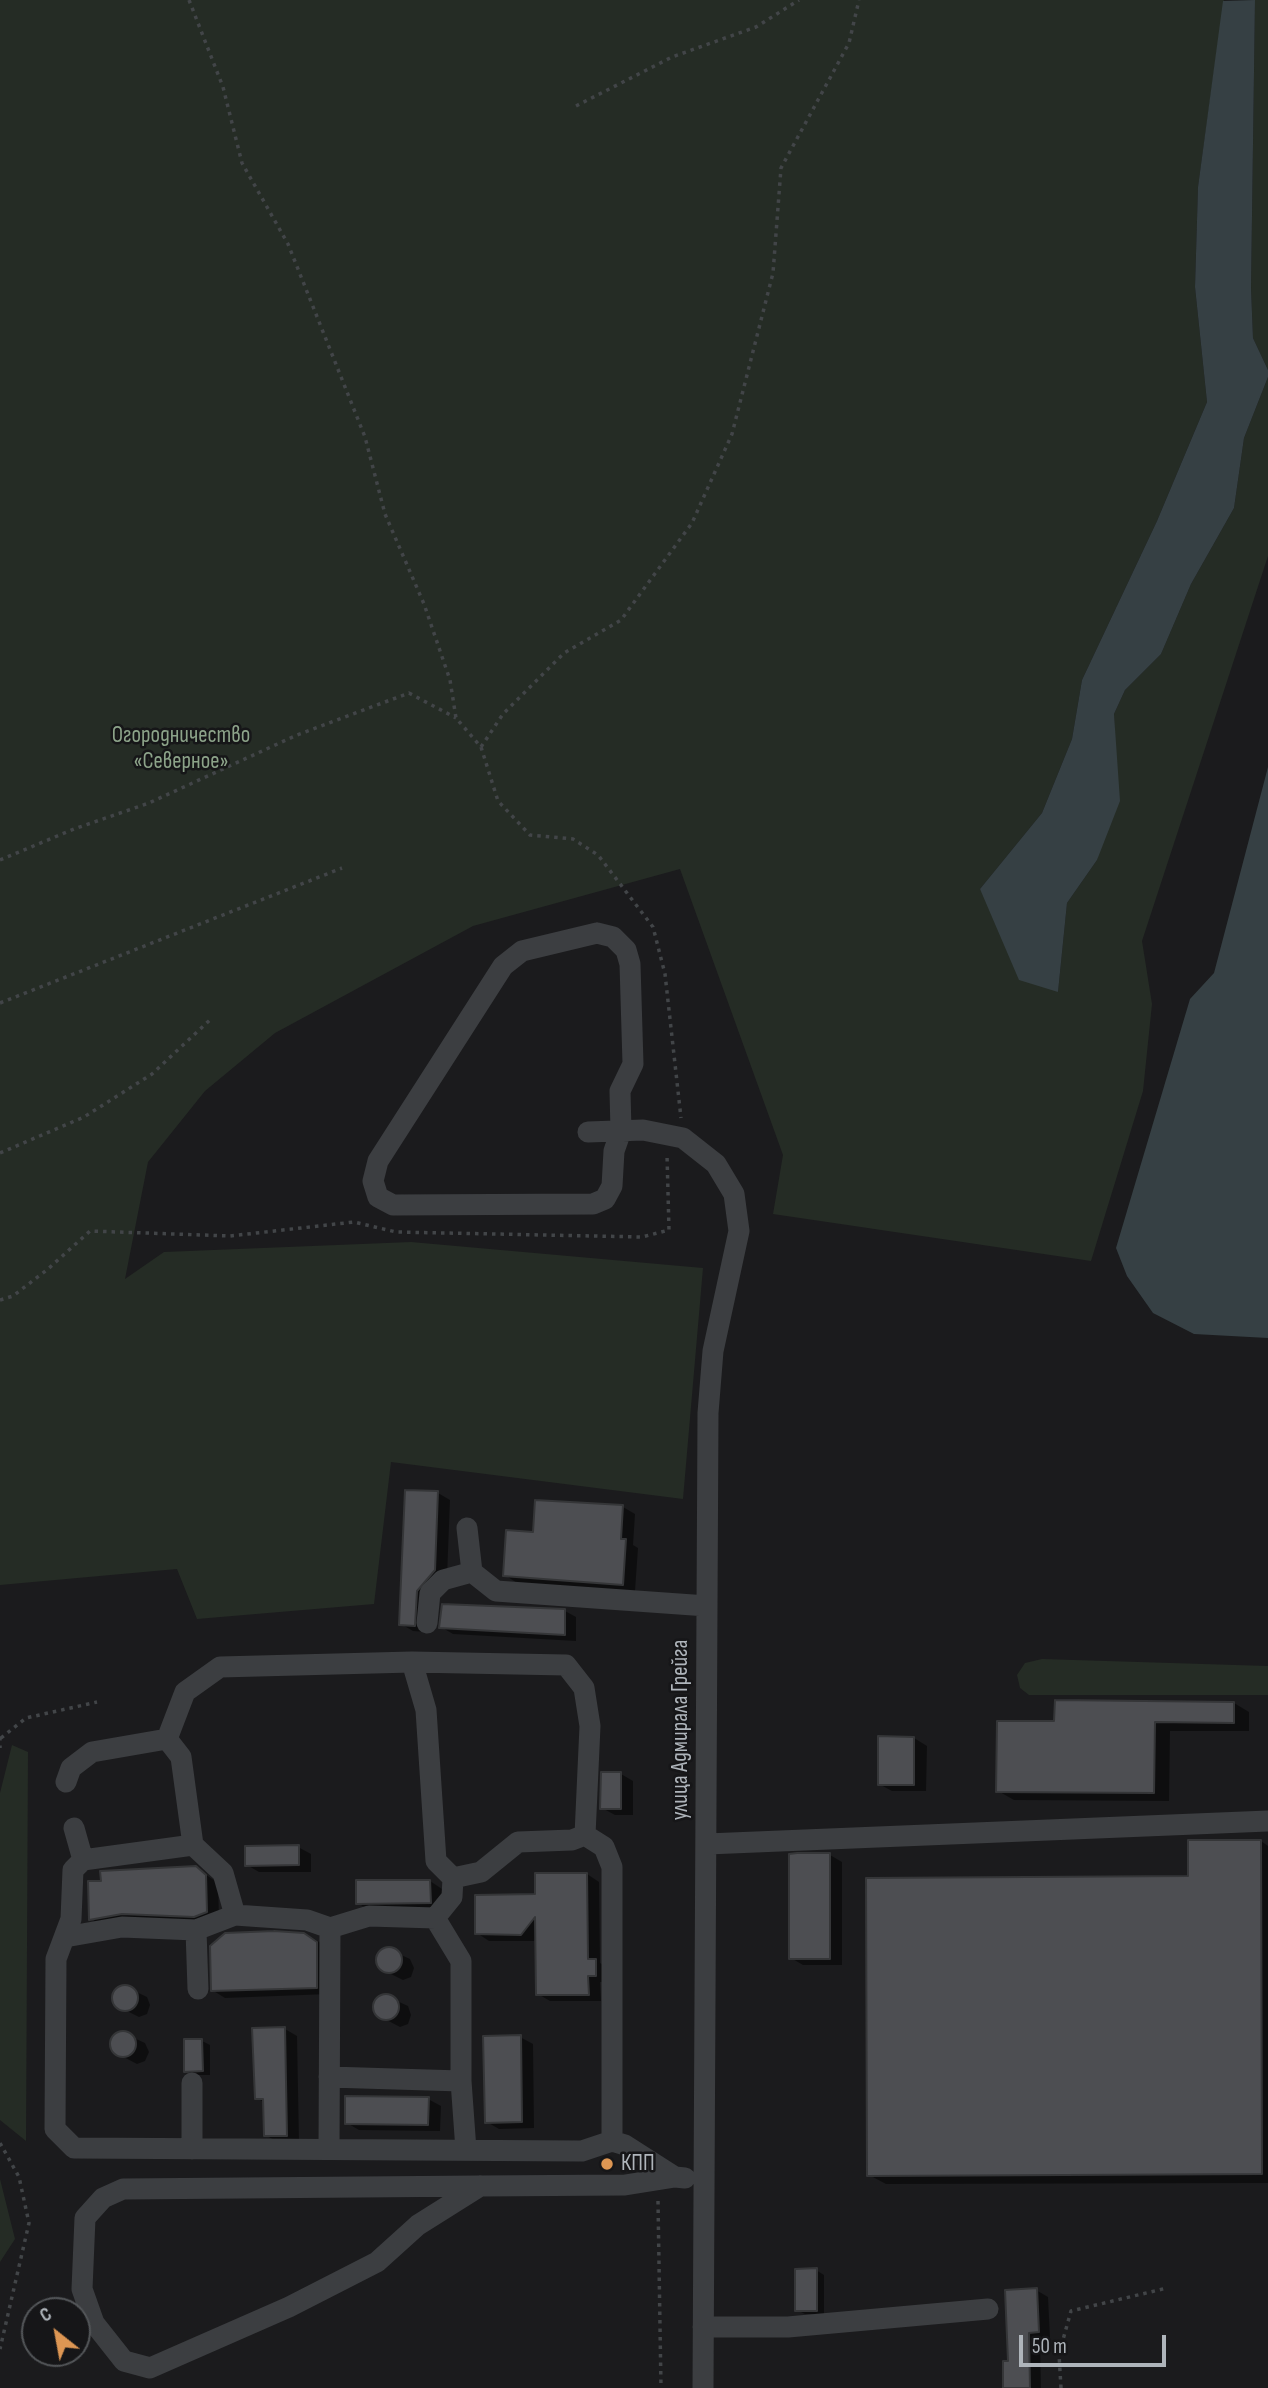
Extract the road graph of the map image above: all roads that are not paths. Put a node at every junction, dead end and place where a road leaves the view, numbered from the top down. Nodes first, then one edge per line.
1 (632, 1130) junction
2 (588, 1132) dead end
3 (467, 1528) dead end
4 (472, 1572) junction
5 (707, 1606) junction
6 (427, 1623) dead end
7 (412, 1662) junction
8 (167, 1739) junction
9 (66, 1782) dead end
10 (1268, 1821) edge
11 (74, 1829) dead end
12 (585, 1835) junction
13 (707, 1844) junction
14 (193, 1845) junction
15 (83, 1860) junction
16 (453, 1878) junction
17 (235, 1915) junction
18 (435, 1918) junction
19 (330, 1928) junction
20 (195, 1930) junction
21 (65, 1937) junction
22 (198, 1989) dead end
23 (329, 2077) junction
24 (461, 2081) junction
25 (192, 2083) dead end
26 (612, 2141) junction
27 (192, 2149) junction
28 (329, 2149) junction
29 (466, 2150) junction
30 (666, 2179) junction
31 (704, 2180) junction
32 (480, 2186) junction
33 (988, 2308) dead end
34 (703, 2327) junction
35 (703, 2388) edge

1 - 1 street
1 - 2 street, улица Адмирала Грейга
1 - 5 street, улица Адмирала Грейга
3 - 4 street
4 - 5 street
4 - 6 street
5 - 13 street, улица Адмирала Грейга
7 - 8 street
7 - 12 street
7 - 16 street
8 - 9 street
8 - 14 street
10 - 13 street
11 - 15 street
12 - 16 street
12 - 26 street
13 - 31 street, улица Адмирала Грейга
14 - 15 street
14 - 17 street
15 - 21 street
16 - 18 street
17 - 19 street
17 - 20 street
18 - 19 street
18 - 24 street
19 - 23 street
20 - 21 street
20 - 22 street
21 - 27 street
23 - 24 street
23 - 28 street
24 - 29 street
25 - 27 street
26 - 29 street
26 - 30 street
27 - 28 street
28 - 29 street
30 - 31 street
30 - 32 street
31 - 34 street, улица Адмирала Грейга
32 - 32 street
33 - 34 street
34 - 35 street, улица Адмирала Грейга

